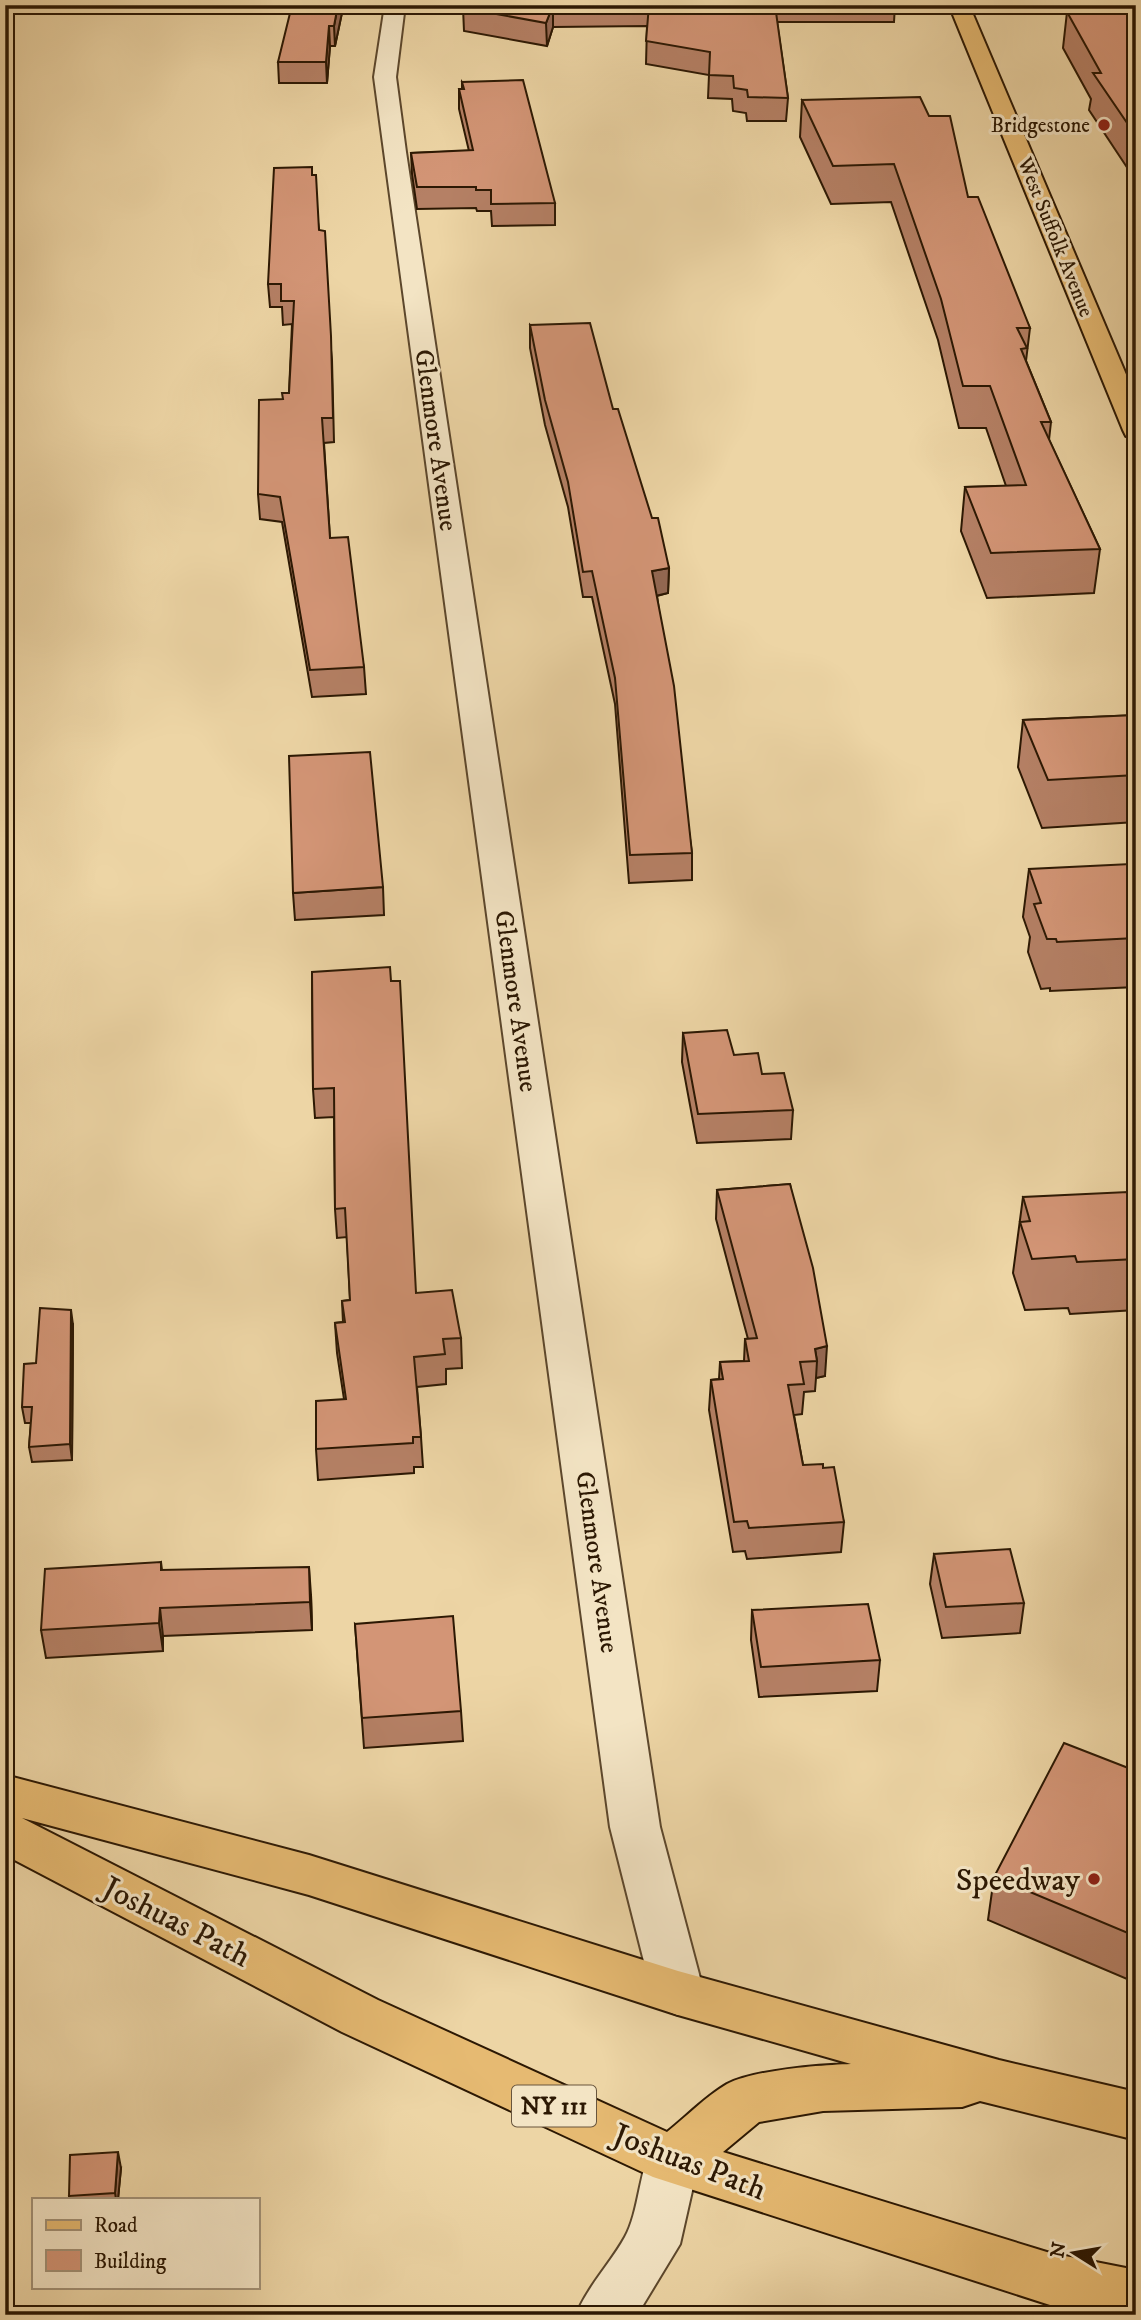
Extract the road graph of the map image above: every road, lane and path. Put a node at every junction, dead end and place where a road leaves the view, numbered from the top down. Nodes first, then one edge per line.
1 (395, 5) edge
2 (959, 5) edge
3 (1136, 430) edge
4 (5, 1794) edge
5 (5, 1832) edge
6 (678, 1993) junction
7 (999, 2083) junction
8 (1136, 2116) edge
9 (672, 2160) junction
10 (1136, 2296) edge
11 (604, 2315) edge

1 - 6 street, Glenmore Avenue
2 - 3 main road, West Suffolk Avenue
4 - 6 main road
5 - 9 main road, Joshuas Path / NY 111
6 - 7 main road
7 - 8 main road
7 - 9 main road
9 - 10 main road, Joshuas Path / NY 111
9 - 11 street

